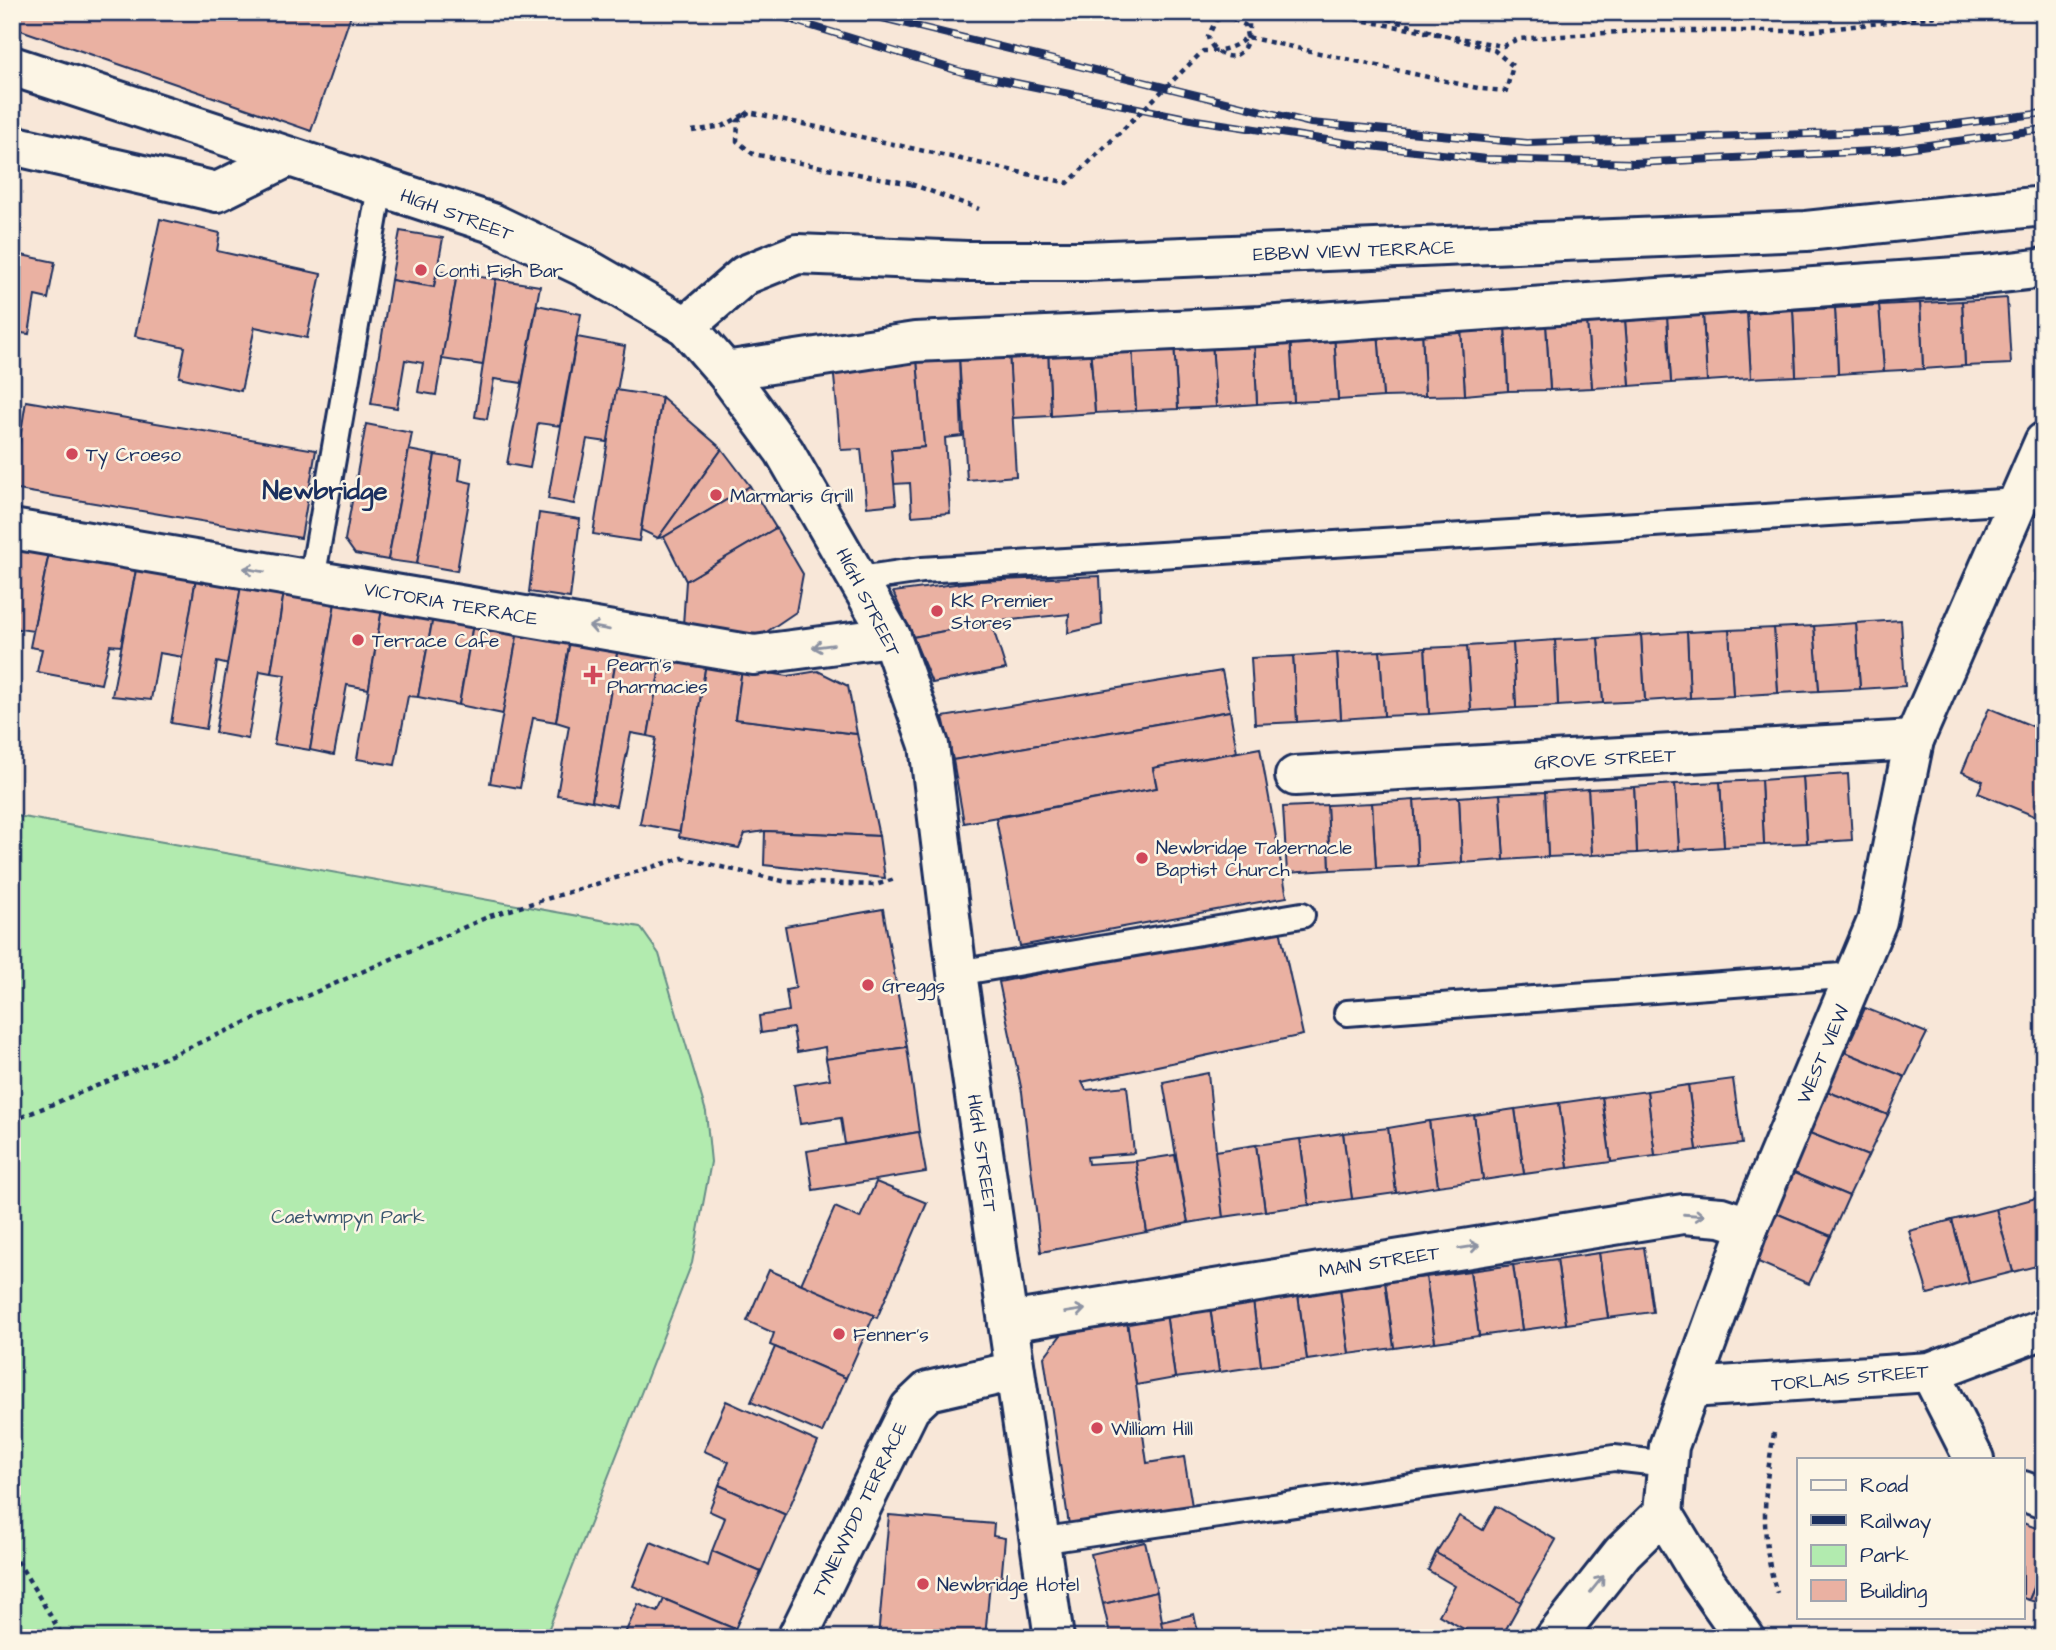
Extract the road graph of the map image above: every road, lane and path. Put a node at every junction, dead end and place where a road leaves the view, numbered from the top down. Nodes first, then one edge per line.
1 (1249, 12) edge
2 (1316, 12) edge
3 (1364, 12) edge
4 (1973, 12) edge
5 (1247, 37) junction
6 (12, 66) edge
7 (749, 112) junction
8 (692, 131) dead end
9 (12, 145) edge
10 (288, 157) junction
11 (911, 184) dead end
12 (380, 187) junction
13 (2044, 206) edge
14 (2044, 268) edge
15 (686, 326) junction
16 (725, 370) junction
17 (2044, 442) edge
18 (2018, 501) junction
19 (12, 529) edge
20 (860, 579) junction
21 (312, 580) junction
22 (891, 637) junction
23 (1914, 740) junction
24 (1295, 776) dead end
25 (943, 866) junction
26 (1302, 915) dead end
27 (957, 973) junction
28 (1855, 975) junction
29 (1347, 1013) dead end
30 (12, 1121) edge
31 (1749, 1226) junction
32 (1008, 1322) junction
33 (2044, 1329) edge
34 (1015, 1371) junction
35 (1930, 1372) junction
36 (1806, 1382) junction
37 (1690, 1388) junction
38 (1973, 1458) edge
39 (1668, 1464) junction
40 (2024, 1491) edge
41 (2044, 1499) edge
42 (1663, 1513) junction
43 (1038, 1541) junction
44 (12, 1552) edge
45 (1779, 1598) dead end
46 (64, 1638) edge
47 (797, 1638) edge
48 (1054, 1638) edge
49 (1555, 1638) edge
50 (1745, 1638) edge

1 - 5 path
2 - 4 path
3 - 5 path, bridge
5 - 7 path, bridge
6 - 10 street, HIGH STREET
7 - 8 path
7 - 11 path, bridge
9 - 10 street
10 - 12 street, HIGH STREET
12 - 15 street, HIGH STREET
12 - 21 lane
13 - 15 street, EBBW VIEW TERRACE
14 - 16 street
15 - 16 street, HIGH STREET
16 - 20 street, HIGH STREET
17 - 18 street, WEST VIEW
18 - 20 lane
18 - 23 street, WEST VIEW
21 -> 19 street, VICTORIA TERRACE
20 - 22 street, HIGH STREET
22 -> 21 street, VICTORIA TERRACE
22 - 25 street, HIGH STREET
23 - 24 street, GROVE STREET
23 - 28 street, WEST VIEW
25 - 27 street, HIGH STREET
25 - 30 path
26 - 27 lane
27 - 32 street, HIGH STREET
28 - 29 lane
28 - 31 street, WEST VIEW
32 -> 31 street, MAIN STREET
31 - 37 street, WEST VIEW
32 - 34 street, HIGH STREET
33 - 35 street, TORLAIS STREET
34 - 43 street, HIGH STREET
34 - 47 street, TYNEWYDD TERRACE
35 - 36 street, TORLAIS STREET
35 - 38 street
36 - 37 street, TORLAIS STREET
36 - 45 path
37 - 39 street, WEST VIEW
39 - 42 street, WEST VIEW
39 - 43 lane
40 - 41 street
49 -> 42 street
42 - 50 street
43 - 48 street, HIGH STREET
44 - 46 path

